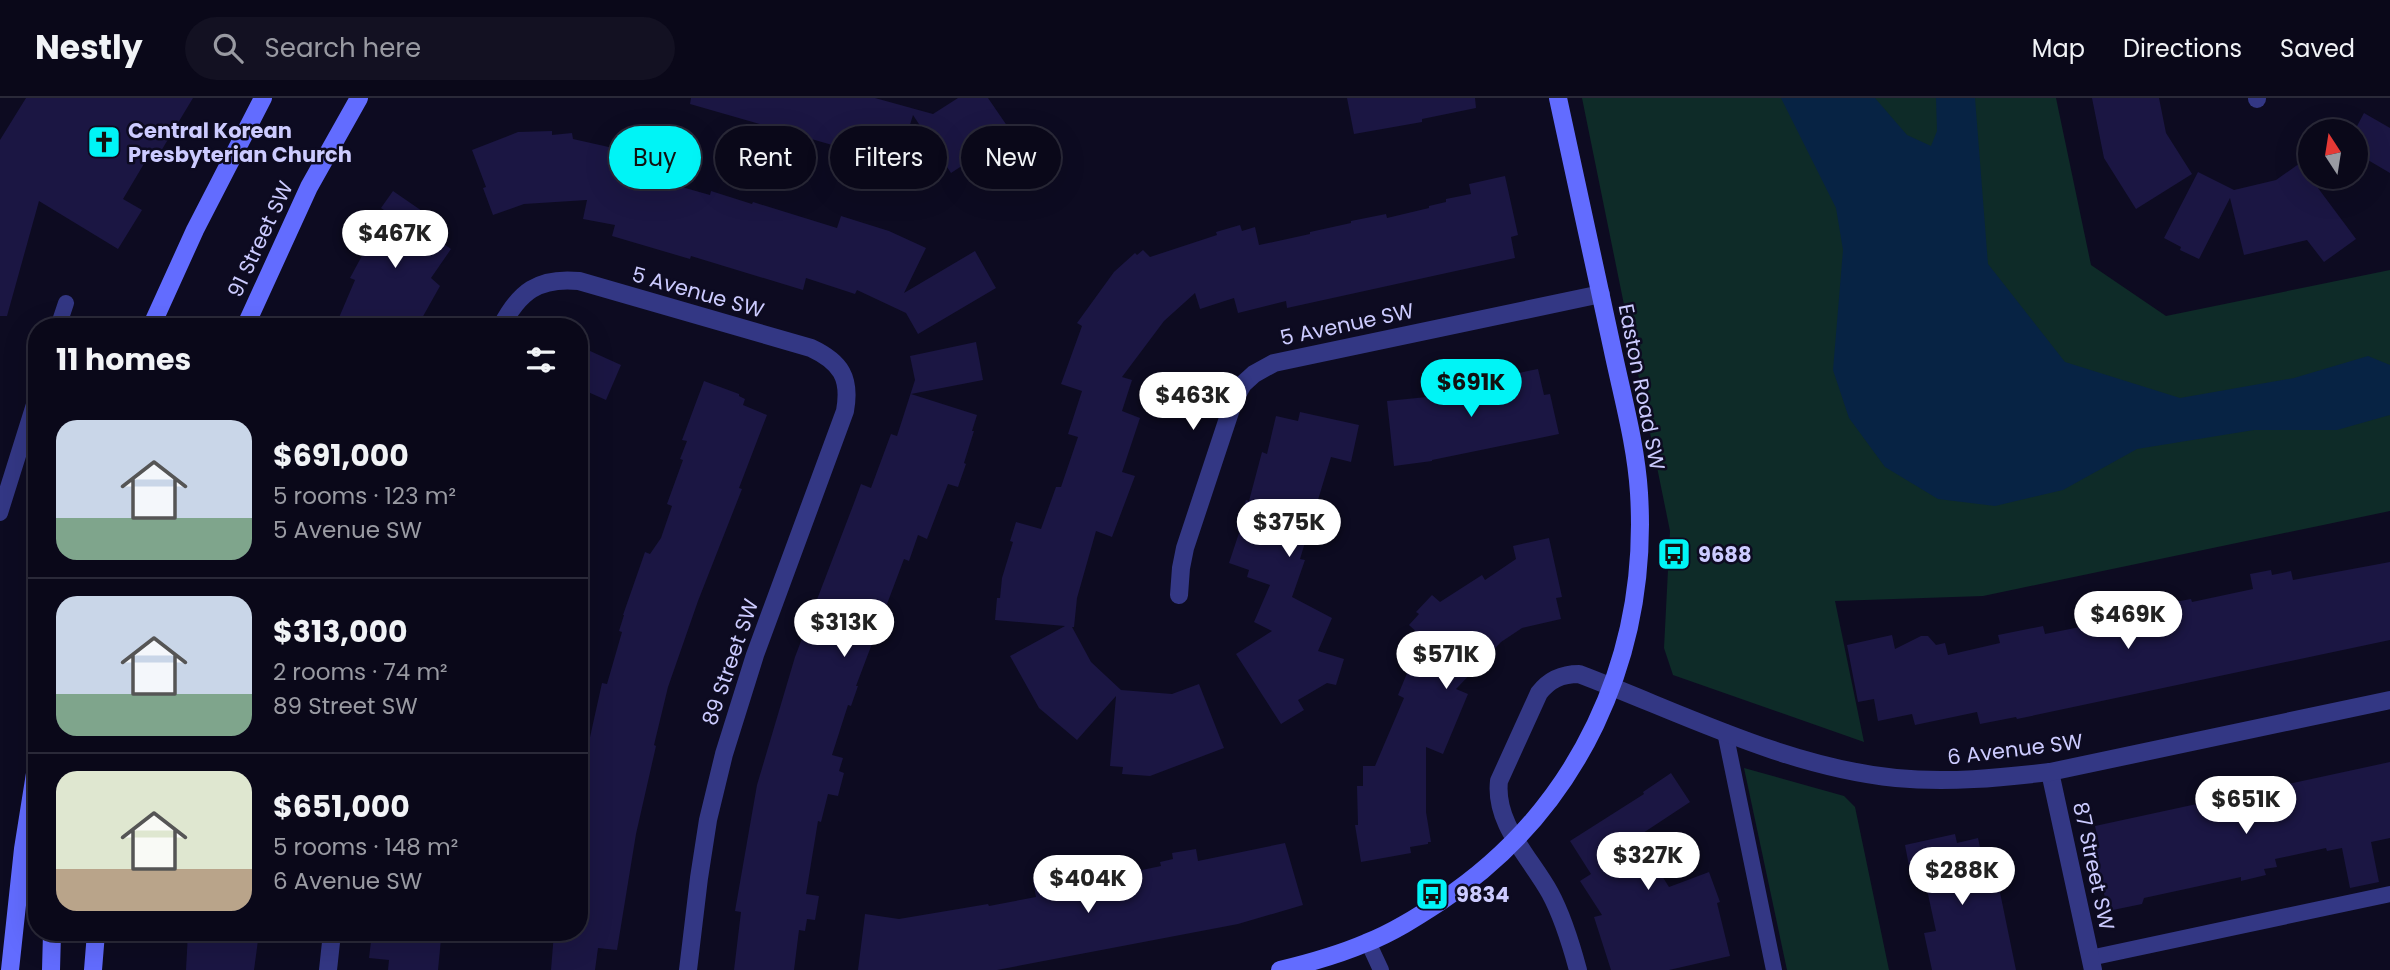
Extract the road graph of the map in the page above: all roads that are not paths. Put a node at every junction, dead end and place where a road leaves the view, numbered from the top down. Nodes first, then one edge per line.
1 (263, 98) edge
2 (359, 98) edge
3 (1558, 98) edge
4 (1601, 294) junction
5 (66, 303) dead end
6 (61, 318) edge
7 (155, 318) edge
8 (249, 318) edge
9 (506, 318) edge
10 (844, 377) joint
11 (28, 424) edge
12 (0, 513) edge
13 (1179, 594) dead end
14 (1613, 687) junction
15 (2390, 700) edge
16 (1725, 732) junction
17 (2050, 772) junction
18 (28, 818) edge
19 (1516, 840) junction
20 (2390, 894) edge
21 (52, 941) edge
22 (95, 941) edge
23 (330, 941) edge
24 (1368, 942) junction
25 (2091, 964) edge
26 (10, 970) edge
27 (51, 970) edge
28 (93, 970) edge
29 (328, 970) edge
30 (688, 970) edge
31 (1280, 970) edge
32 (1381, 970) edge
33 (1578, 970) edge
34 (1774, 970) edge

1 - 7 street
2 - 8 street, 91 Street SW
3 - 4 street, Easton Road SW
4 - 13 street, 5 Avenue SW
4 - 14 street, Easton Road SW
5 - 6 lane
9 - 10 street, 5 Avenue SW
10 - 30 street, 89 Street SW
11 - 12 lane
14 - 16 street, 6 Avenue SW
14 - 19 street, Easton Road SW
14 - 19 street
15 - 17 street, 6 Avenue SW
16 - 17 street, 6 Avenue SW
16 - 34 lane
17 - 25 street, 87 Street SW
18 - 26 street
19 - 24 street, Easton Road SW
19 - 33 street
20 - 25 lane
21 - 27 street
22 - 28 street
23 - 29 street
24 - 31 street, Easton Road SW
24 - 32 lane

